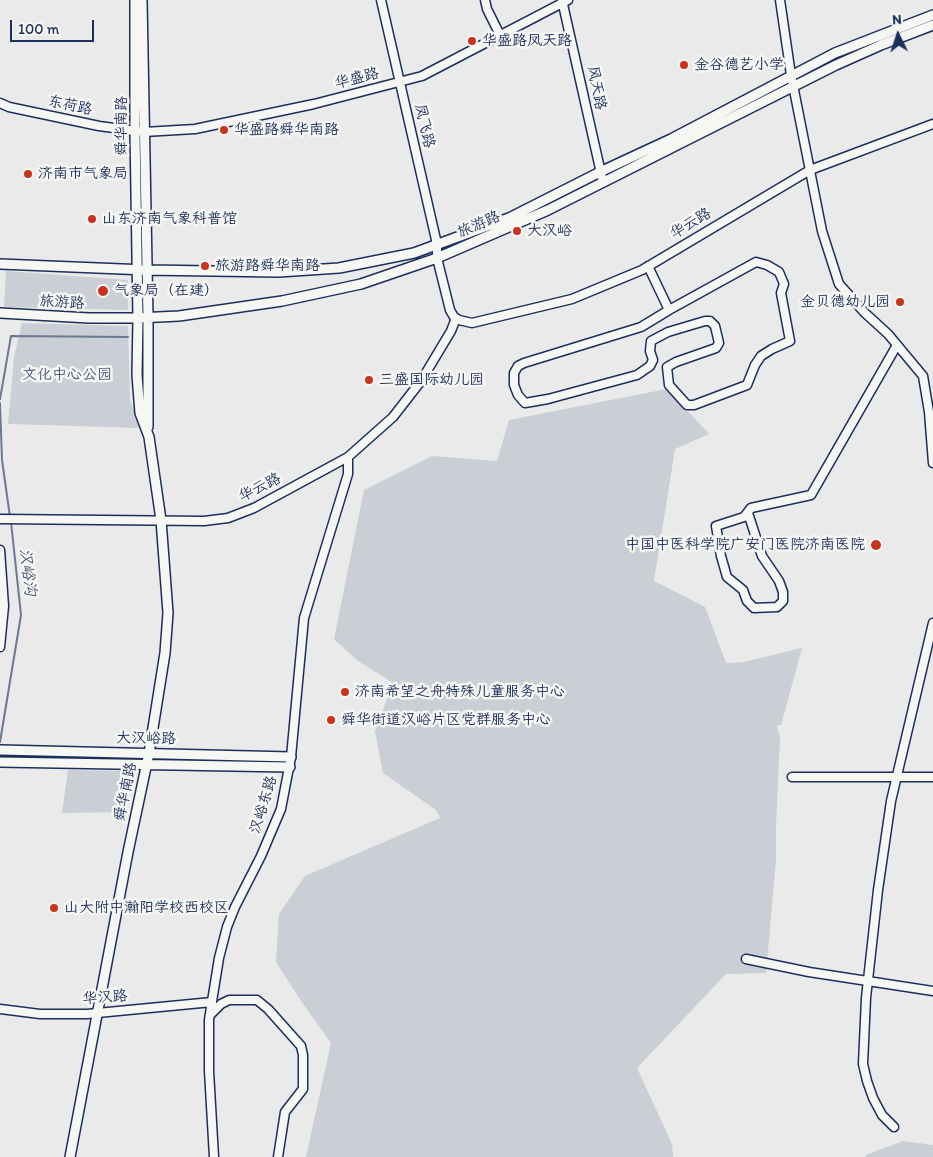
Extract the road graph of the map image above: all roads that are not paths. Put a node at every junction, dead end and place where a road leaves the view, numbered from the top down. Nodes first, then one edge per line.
1 (135, 0) edge
2 (142, 0) edge
3 (381, 0) edge
4 (485, 0) edge
5 (780, 0) edge
6 (565, 1) edge
7 (933, 15) edge
8 (933, 26) edge
9 (500, 35) junction
10 (791, 75) junction
11 (400, 82) junction
12 (794, 87) junction
13 (0, 103) edge
14 (933, 124) edge
15 (139, 131) junction
16 (810, 170) junction
17 (600, 172) junction
18 (603, 182) junction
19 (437, 244) junction
20 (437, 258) junction
21 (0, 264) edge
22 (648, 266) junction
23 (142, 270) junction
24 (669, 310) junction
25 (0, 313) edge
26 (138, 318) junction
27 (148, 318) junction
28 (456, 318) junction
29 (898, 345) junction
30 (932, 423) edge
31 (148, 430) junction
32 (348, 457) junction
33 (933, 463) edge
34 (748, 513) junction
35 (7, 519) edge
36 (161, 520) junction
37 (0, 550) edge
38 (933, 623) edge
39 (0, 646) edge
40 (0, 750) edge
41 (148, 753) junction
42 (291, 756) junction
43 (0, 762) edge
44 (146, 764) junction
45 (290, 767) junction
46 (792, 777) dead end
47 (896, 777) junction
48 (933, 777) edge
49 (746, 959) dead end
50 (869, 981) junction
51 (933, 991) edge
52 (212, 1002) junction
53 (0, 1009) edge
54 (98, 1014) junction
55 (210, 1015) junction
56 (894, 1127) dead end
57 (70, 1157) edge
58 (214, 1157) edge
59 (278, 1157) edge

1 - 15 main road, 舜华南路
2 - 15 main road, 舜华南路
3 - 11 street, 凤飞路
4 - 9 street
5 - 10 street
6 - 9 street, 华盛路
6 - 17 street, 风天路
7 - 10 main road, 旅游路
8 - 12 main road, 旅游路
9 - 11 street, 华盛路
10 - 12 street
10 - 17 main road, 旅游路
11 - 15 street, 华盛路
11 - 19 street, 凤飞路
12 - 16 street
12 - 18 main road, 旅游路
13 - 15 street, 东荷路
14 - 16 street, 华云路
15 - 23 main road, 舜华南路
16 - 22 street, 华云路
16 - 29 street
17 - 18 street, 风天路
17 - 19 main road, 旅游路
18 - 20 main road, 旅游路
19 - 20 street, 凤飞路
19 - 23 main road, 旅游路
20 - 27 main road, 旅游路
20 - 28 street
21 - 23 main road, 旅游路
22 - 24 street
22 - 28 street, 华云路
23 - 26 main road, 舜华南路
23 - 27 main road, 舜华南路
24 - 24 street
25 - 26 main road, 旅游路
26 - 27 main road, 旅游路
26 - 31 main road, 舜华南路
27 - 31 main road, 舜华南路
28 - 32 street, 华云路
29 - 30 street
29 - 34 street
30 - 33 street
31 - 36 main road, 舜华南路
32 - 36 street, 华云路
32 - 42 street, 汉峪东路
34 - 34 street
35 - 36 street, 华云路
36 - 41 main road, 舜华南路
37 - 39 street
38 - 47 street
40 - 41 main road, 大汉峪路
41 - 42 main road, 大汉峪路
41 - 44 main road, 舜华南路
42 - 45 street, 汉峪东路
43 - 44 main road, 大汉峪路
44 - 45 main road, 大汉峪路
44 - 54 main road, 舜华南路
45 - 52 street, 汉峪东路
46 - 47 street
47 - 48 street
47 - 50 street
49 - 50 street
50 - 51 street
50 - 56 street
52 - 54 street, 华汉路
52 - 55 street, 汉峪东路
53 - 54 street, 华汉路
54 - 57 main road, 舜华南路
55 - 58 street, 汉峪东路
55 - 59 street

